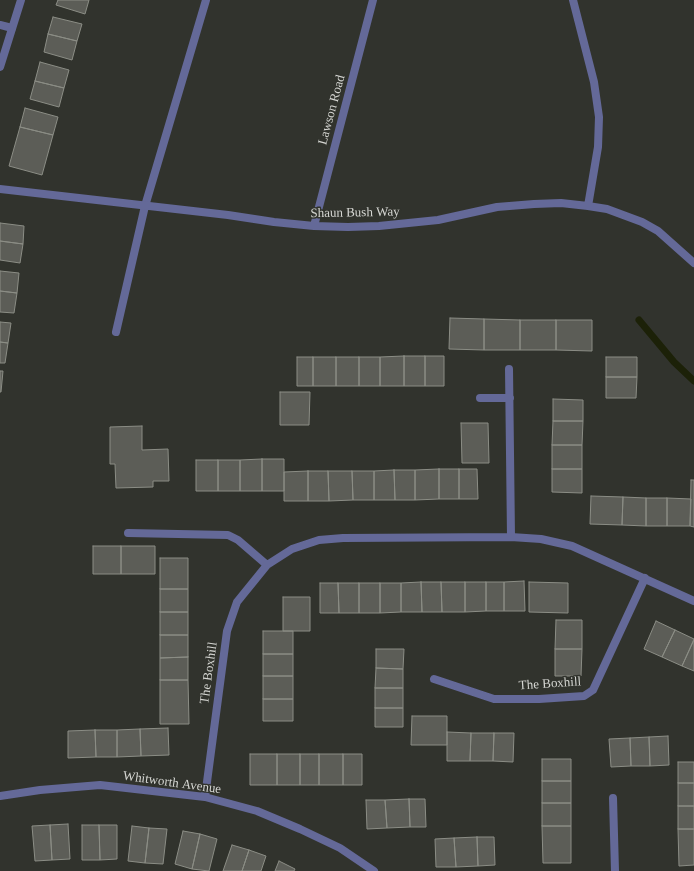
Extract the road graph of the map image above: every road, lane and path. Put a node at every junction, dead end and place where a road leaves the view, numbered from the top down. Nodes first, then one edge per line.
1 (21, 0) edge
2 (206, 0) edge
3 (373, 0) edge
4 (573, 0) edge
5 (0, 25) edge
6 (12, 28) junction
7 (0, 67) edge
8 (0, 189) edge
9 (145, 206) junction
10 (588, 206) junction
11 (314, 226) junction
12 (694, 263) edge
13 (116, 332) dead end
14 (509, 369) dead end
15 (480, 398) dead end
16 (510, 398) junction
17 (128, 533) dead end
18 (511, 537) junction
19 (267, 565) junction
20 (645, 578) junction
21 (694, 601) edge
22 (434, 679) dead end
23 (0, 796) edge
24 (205, 797) junction
25 (613, 798) dead end
26 (374, 871) edge
27 (615, 871) edge

1 - 6 street
2 - 9 street
3 - 11 street, Lawson Road
4 - 10 street
5 - 6 street
6 - 7 street
8 - 9 street, Shaun Bush Way
9 - 11 street, Shaun Bush Way
9 - 13 street
10 - 11 street, Shaun Bush Way
10 - 12 street, Shaun Bush Way
14 - 16 street
15 - 16 street
16 - 18 street
17 - 19 street
18 - 19 street, The Boxhill
18 - 20 street, The Boxhill
19 - 24 street, The Boxhill
20 - 21 street, The Boxhill
20 - 22 street, The Boxhill
23 - 24 street, Whitworth Avenue
24 - 26 street, Whitworth Avenue
25 - 27 street

